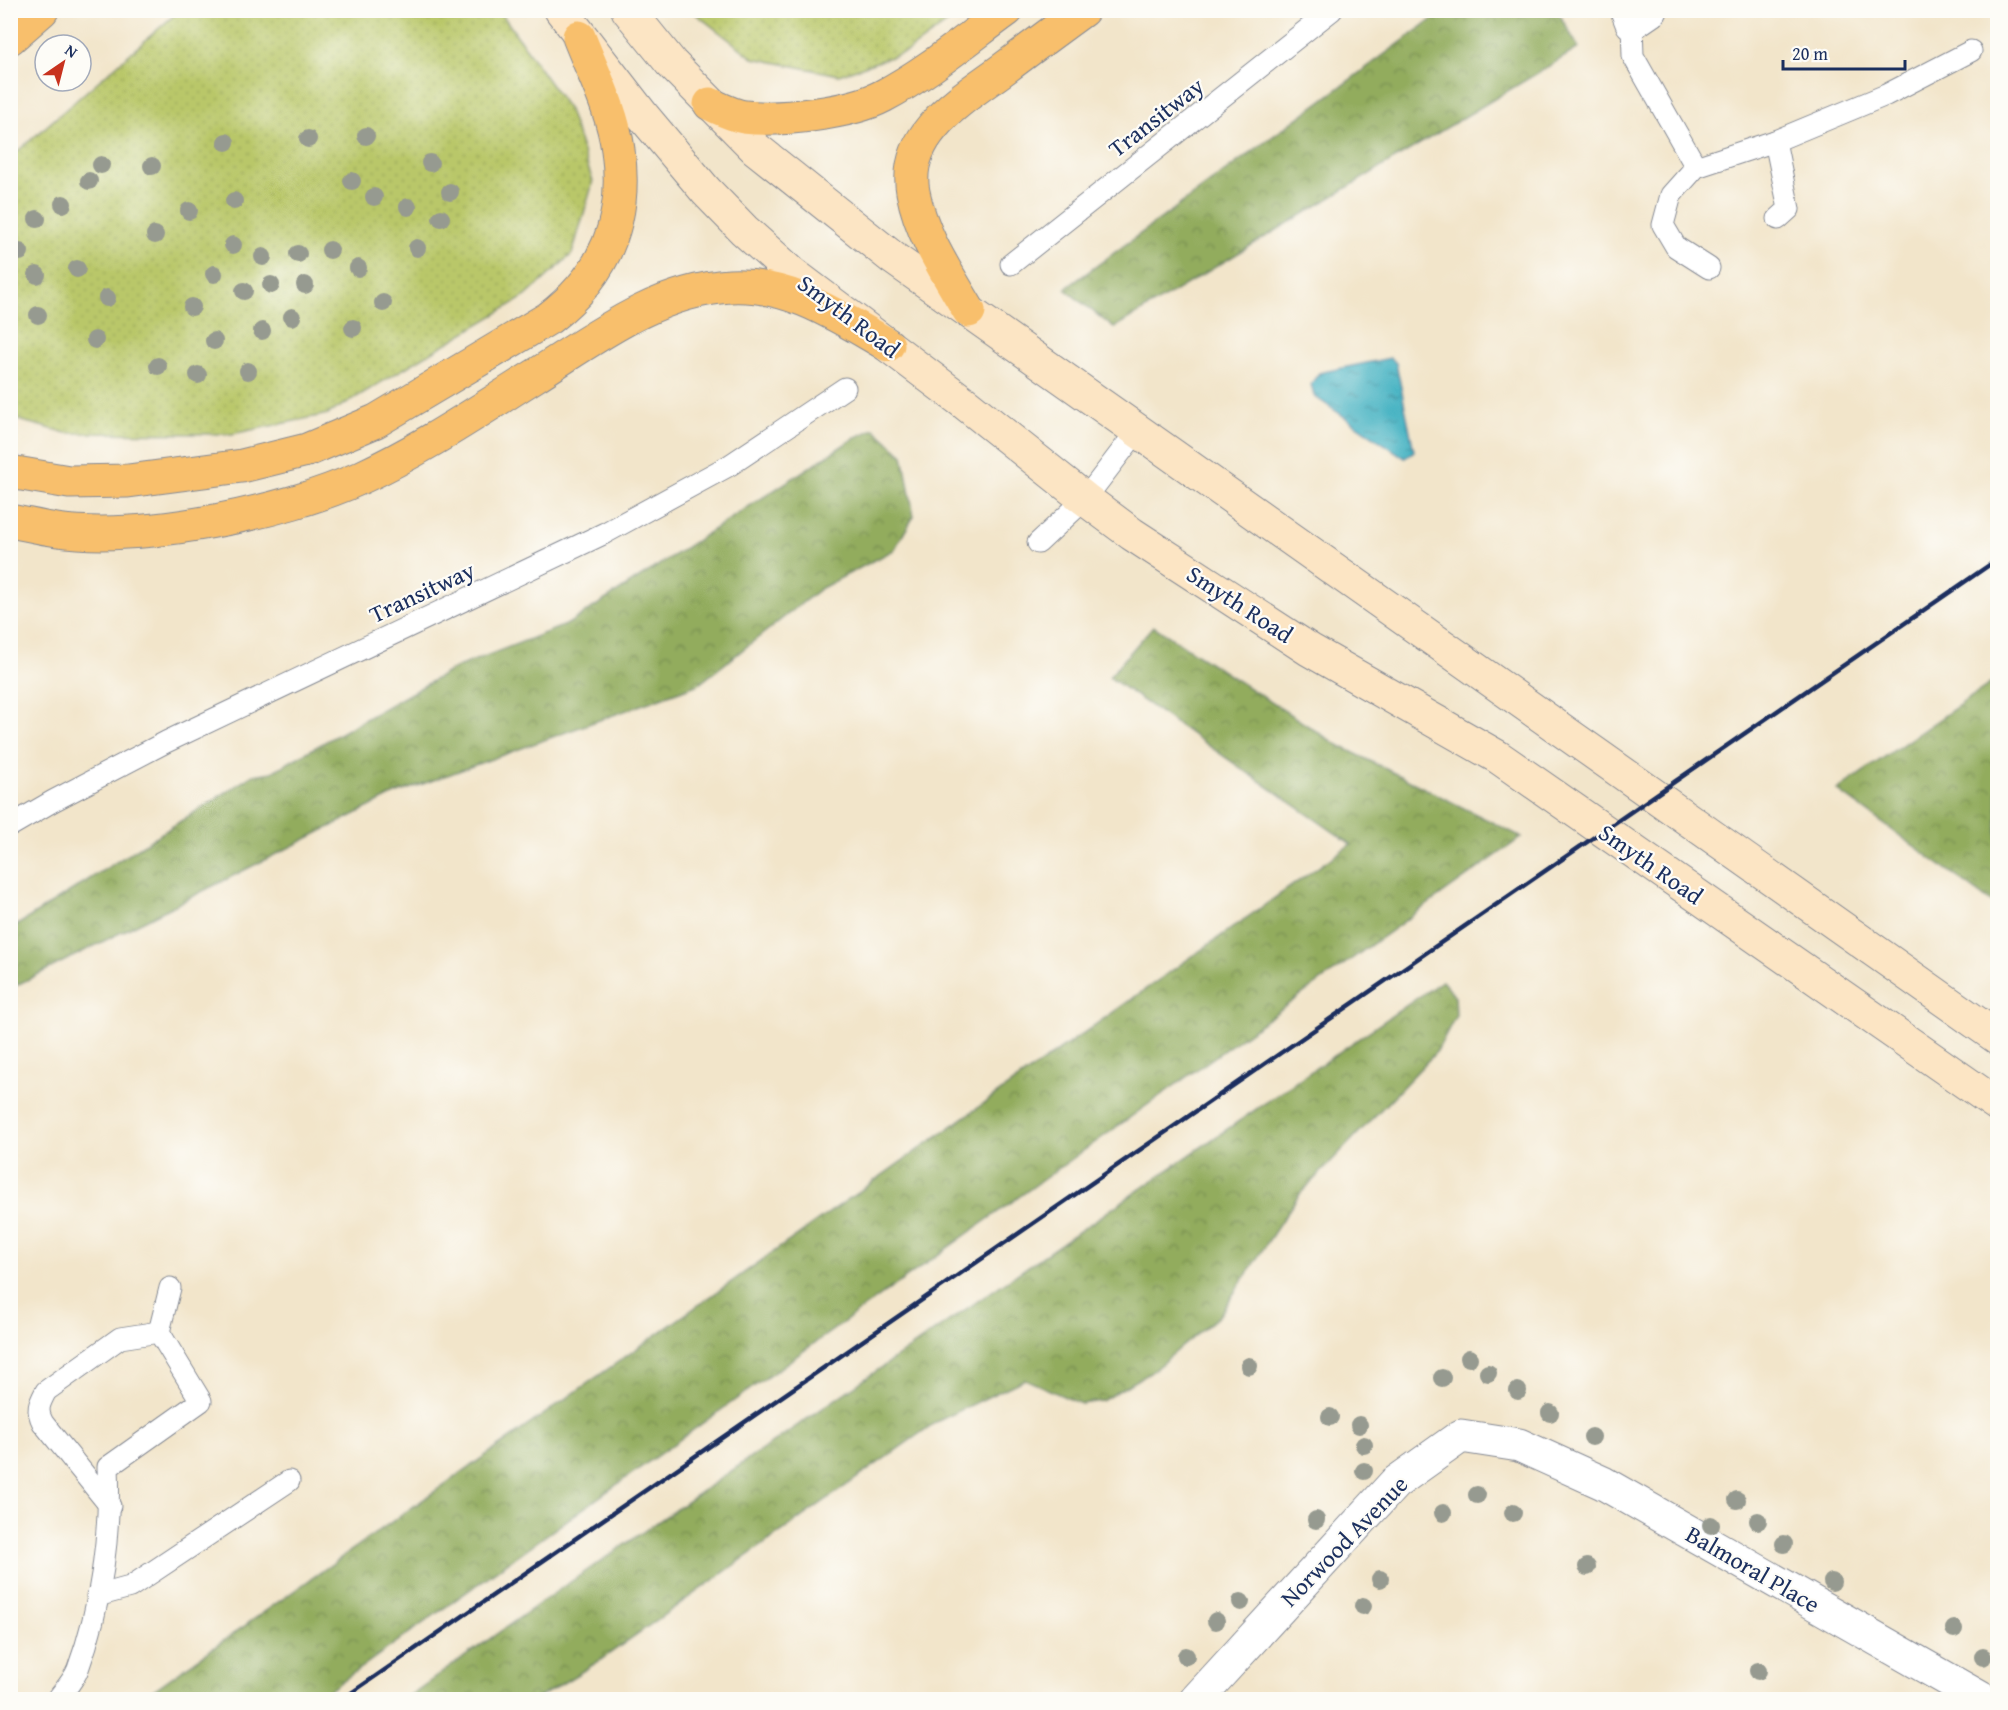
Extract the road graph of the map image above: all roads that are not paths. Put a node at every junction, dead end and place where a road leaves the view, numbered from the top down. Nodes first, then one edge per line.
1 (42, 10) edge
2 (561, 10) edge
3 (628, 10) edge
4 (1007, 10) edge
5 (1083, 10) edge
6 (1332, 10) edge
7 (1636, 15) edge
8 (579, 37) junction
9 (10, 38) edge
10 (1971, 51) dead end
11 (710, 104) junction
12 (1775, 141) junction
13 (1696, 168) junction
14 (1778, 219) dead end
15 (1011, 264) dead end
16 (1709, 268) dead end
17 (969, 311) junction
18 (888, 345) junction
19 (845, 388) dead end
20 (1137, 431) junction
21 (10, 472) edge
22 (1085, 499) junction
23 (10, 521) edge
24 (59, 530) junction
25 (10, 537) edge
26 (1038, 543) dead end
27 (10, 826) edge
28 (1998, 1038) edge
29 (1998, 1105) edge
30 (170, 1288) dead end
31 (159, 1332) junction
32 (1519, 1445) joint
33 (289, 1480) dead end
34 (110, 1506) junction
35 (97, 1596) junction
36 (57, 1700) edge
37 (1196, 1700) edge
38 (1984, 1700) edge

1 - 9 main road
2 - 8 main road, Smyth Road
3 - 11 main road
4 - 11 main road
5 - 17 main road
6 - 15 lane, Transitway
7 - 13 lane
8 - 18 main road, Smyth Road
8 - 21 main road
10 - 12 lane
11 - 17 main road
12 - 13 lane
12 - 14 lane
13 - 16 lane
17 - 20 main road
18 - 22 main road, Smyth Road
18 - 24 main road
19 - 27 lane, Transitway
20 - 22 lane
20 - 28 main road
22 - 26 lane
22 - 29 main road, Smyth Road
23 - 24 main road
24 - 25 lane
30 - 31 lane
31 - 34 lane
31 - 34 lane
32 - 37 street, Norwood Avenue
32 - 38 street, Balmoral Place
33 - 35 lane
34 - 35 lane
35 - 36 lane

